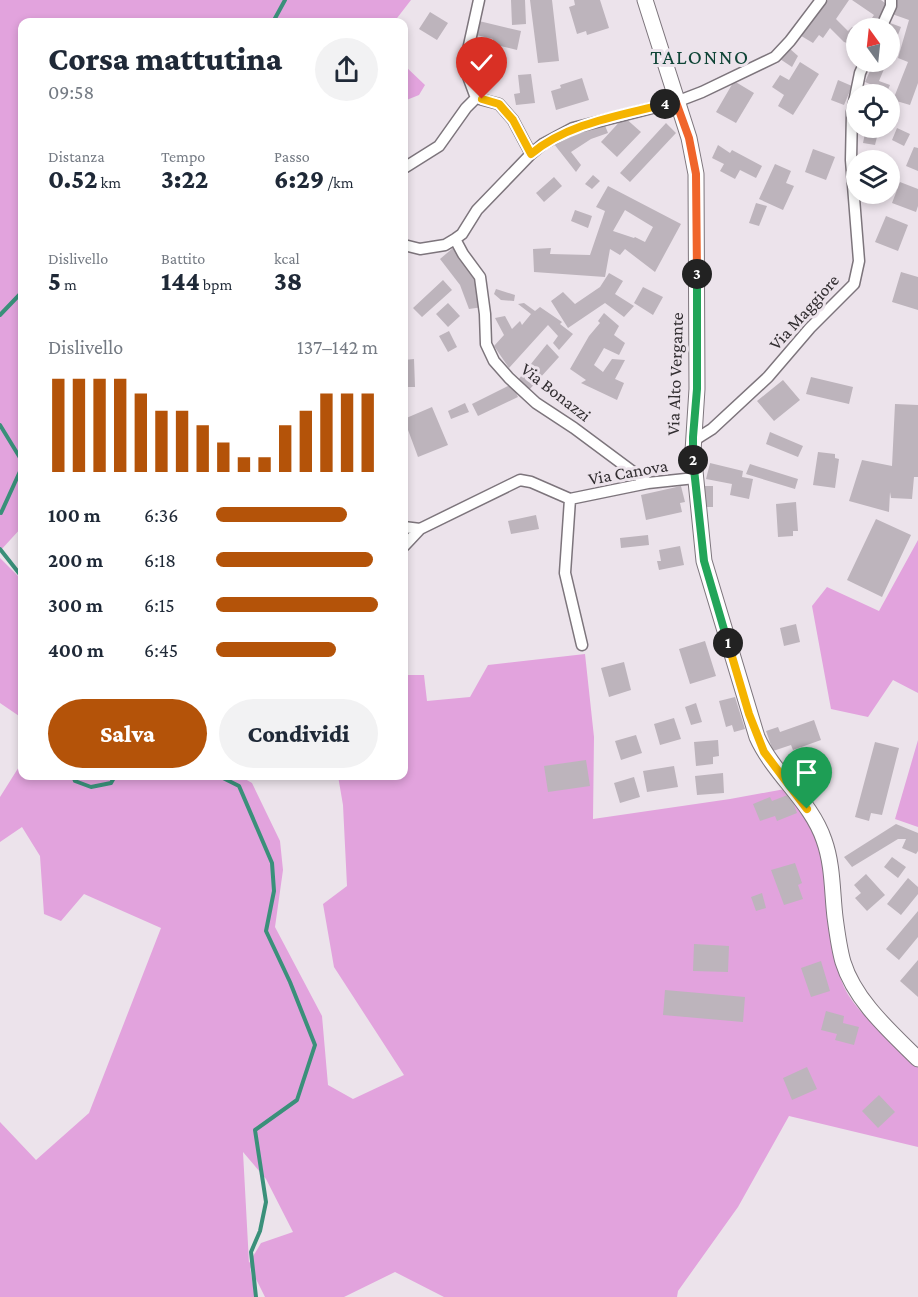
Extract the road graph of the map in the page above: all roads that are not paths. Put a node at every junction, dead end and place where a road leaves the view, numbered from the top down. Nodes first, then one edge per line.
1 (479, 0) edge
2 (645, 0) edge
3 (821, 0) edge
4 (891, 0) edge
5 (885, 18) edge
6 (860, 72) edge
7 (476, 98) junction
8 (676, 102) junction
9 (531, 154) junction
10 (408, 165) edge
11 (455, 238) junction
12 (408, 246) edge
13 (695, 438) junction
14 (695, 478) junction
15 (648, 483) junction
16 (570, 500) junction
17 (408, 528) edge
18 (420, 529) junction
19 (408, 542) edge
20 (582, 645) dead end
21 (918, 1059) edge

1 - 7 street
2 - 8 main road, Via Alto Vergante
3 - 8 street
4 - 5 street
6 - 13 street, Via Maggiore
7 - 9 street
7 - 10 street
8 - 9 street
8 - 13 main road, Via Alto Vergante
9 - 11 street
11 - 12 street
11 - 15 street, Via Bonazzi
13 - 14 main road, Via Alto Vergante
14 - 15 street, Via Canova
14 - 21 main road, Via Alto Vergante
15 - 16 street, Via Canova
16 - 18 street
16 - 20 street, Via Canova
17 - 18 street
18 - 19 street

